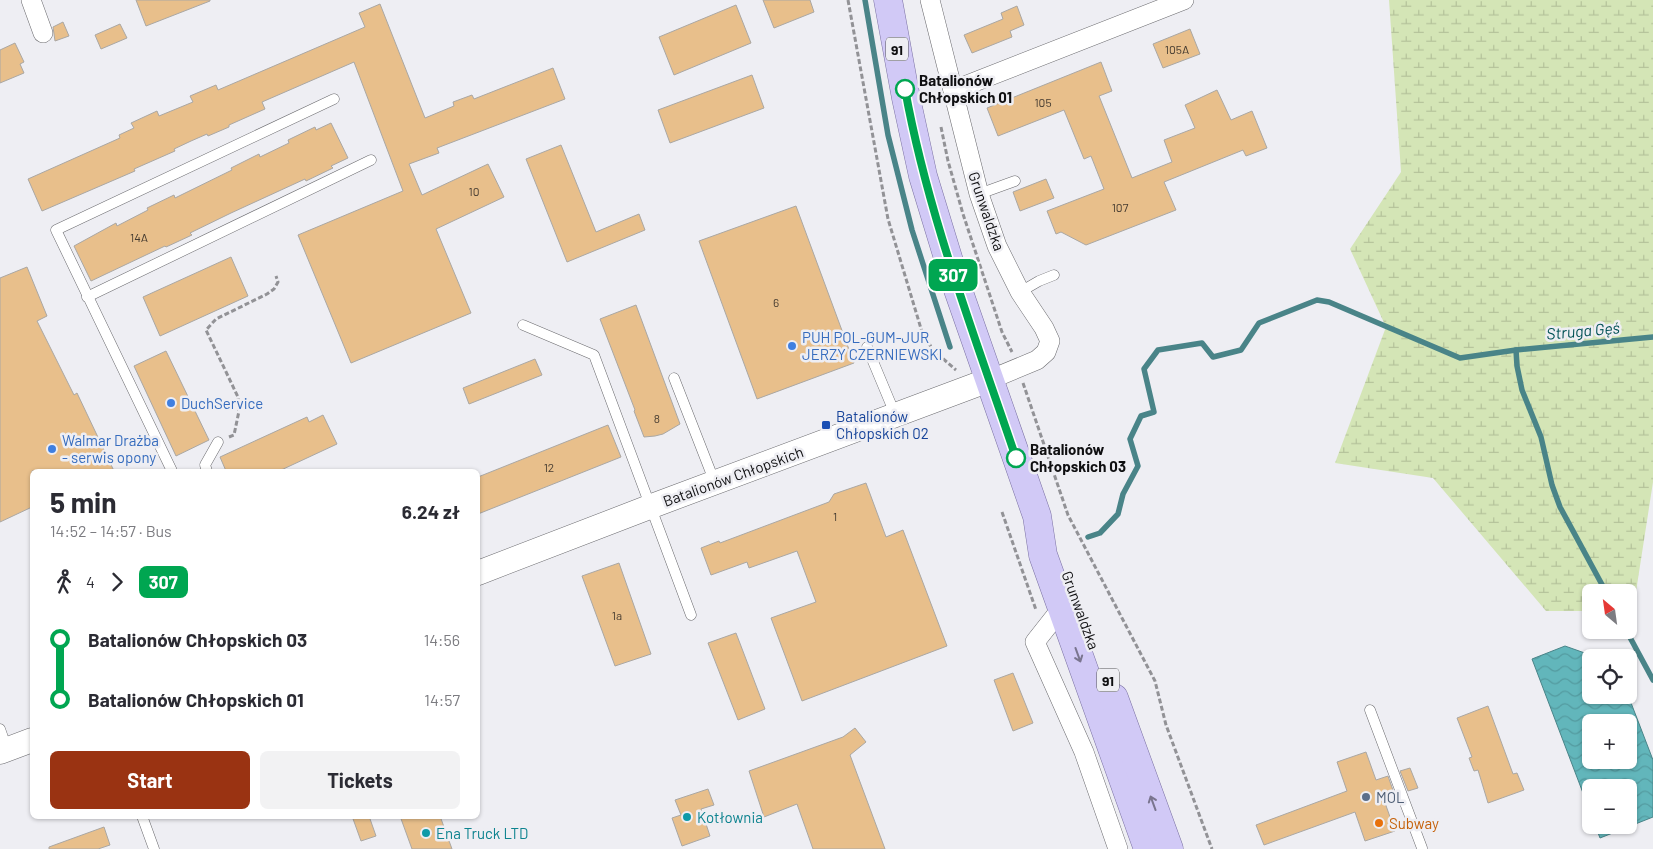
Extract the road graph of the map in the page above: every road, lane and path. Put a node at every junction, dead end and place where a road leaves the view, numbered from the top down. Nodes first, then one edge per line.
1 (31, 0) edge
2 (848, 0) edge
3 (888, 0) edge
4 (930, 0) edge
5 (1184, 0) edge
6 (1161, 4) edge
7 (43, 33) dead end
8 (954, 90) junction
9 (334, 99) dead end
10 (371, 160) dead end
11 (1015, 181) dead end
12 (979, 194) junction
13 (276, 276) dead end
14 (1054, 276) dead end
15 (1020, 292) junction
16 (87, 298) junction
17 (523, 324) dead end
18 (867, 347) dead end
19 (956, 370) dead end
20 (674, 378) dead end
21 (990, 380) junction
22 (1022, 381) dead end
23 (895, 414) junction
24 (218, 442) joint
25 (171, 469) edge
26 (207, 469) edge
27 (715, 483) junction
28 (652, 506) junction
29 (1002, 512) dead end
30 (1037, 516) junction
31 (480, 572) edge
32 (1061, 609) junction
33 (691, 615) dead end
34 (1039, 636) junction
35 (1370, 710) dead end
36 (30, 740) edge
37 (2, 744) edge
38 (143, 819) edge
39 (1422, 848) edge
40 (154, 849) edge
41 (1118, 849) edge
42 (1148, 849) edge
43 (1169, 849) edge
44 (1212, 849) edge

1 - 7 street
2 - 19 path
3 - 21 main road, Grunwaldzka / 91
4 - 8 street, Grunwaldzka
5 - 6 street
6 - 8 street
8 - 12 street, Grunwaldzka
9 - 16 lane
10 - 16 lane
11 - 12 lane
12 - 15 street, Grunwaldzka
13 - 24 path
14 - 15 lane
15 - 21 street, Grunwaldzka
16 - 25 lane
17 - 28 lane
18 - 23 lane
20 - 27 lane
21 - 23 street, Batalionów Chłopskich
21 - 30 main road, Grunwaldzka / 91
22 - 44 path
23 - 27 street, Batalionów Chłopskich
24 - 26 lane
27 - 28 street, Batalionów Chłopskich
28 - 31 street, Batalionów Chłopskich
28 - 33 lane
29 - 34 path
30 - 32 main road, Grunwaldzka / 91
43 -> 30 main road, Grunwaldzka / 91
32 - 34 street
32 -> 42 main road, Grunwaldzka / 91
34 - 41 street
35 - 39 lane
36 - 37 street
38 - 40 lane

